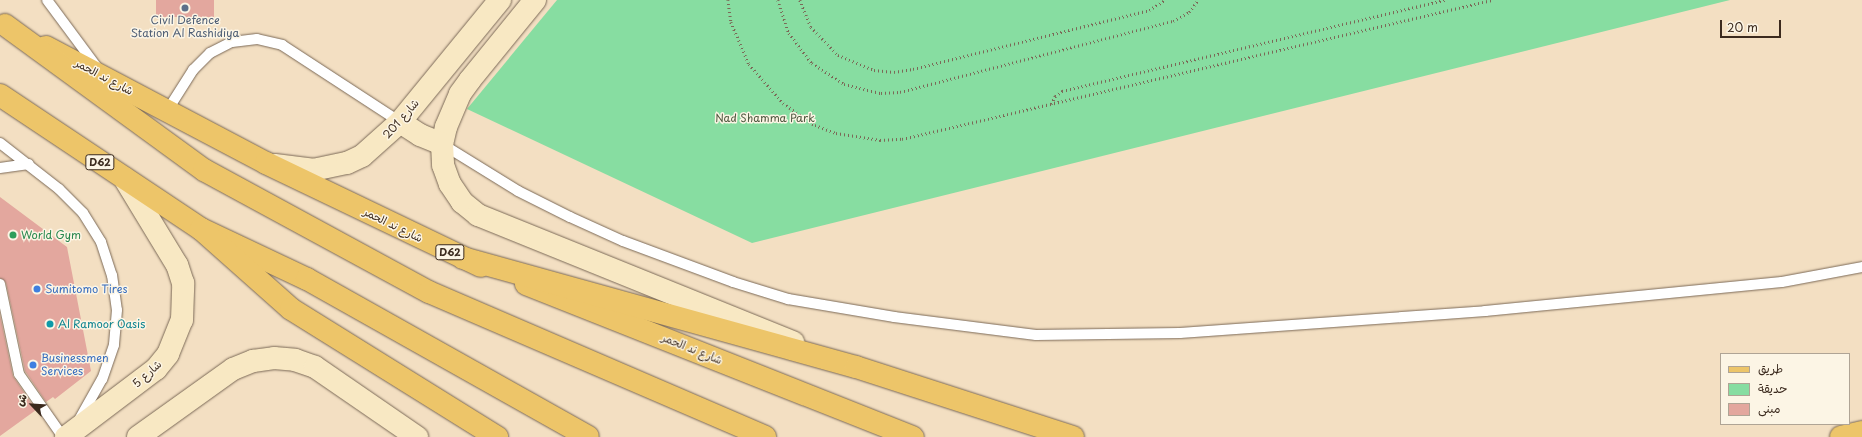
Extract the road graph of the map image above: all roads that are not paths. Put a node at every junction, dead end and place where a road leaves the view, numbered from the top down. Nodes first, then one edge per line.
1 (47, 0) edge
2 (500, 0) edge
3 (534, 0) edge
4 (2, 24) edge
5 (105, 78) junction
6 (0, 95) edge
7 (167, 110) junction
8 (400, 122) junction
9 (0, 142) edge
10 (442, 144) junction
11 (266, 163) junction
12 (28, 164) junction
13 (0, 168) edge
14 (124, 178) junction
15 (201, 229) junction
16 (463, 258) junction
17 (1862, 267) edge
18 (0, 284) edge
19 (856, 367) junction
20 (1862, 432) edge
21 (67, 436) edge
22 (138, 437) edge
23 (417, 437) edge
24 (497, 437) edge
25 (588, 437) edge
26 (765, 437) edge
27 (914, 437) edge
28 (1073, 437) edge
29 (1840, 437) edge

1 - 5 lane
2 - 8 street, شارع 201
3 - 10 street
4 - 5 main road, شارع ند الحمر / D62
4 - 26 main road
5 - 7 main road, شارع ند الحمر / D62
6 - 14 main road, D62
7 - 8 lane
7 - 11 main road, شارع ند الحمر / D62
8 - 10 street
8 - 11 street, شارع 201
9 - 12 lane
10 - 17 lane
10 - 19 street
11 - 16 main road, شارع ند الحمر / D62
12 - 13 lane
12 - 21 lane
14 - 15 main road, D62
14 - 21 street, شارع 5
15 - 24 main road
15 - 25 main road, D62
16 - 19 main road
16 - 27 main road, شارع ند الحمر / D62
18 - 21 lane
19 - 28 main road
20 - 29 main road
22 - 23 street

